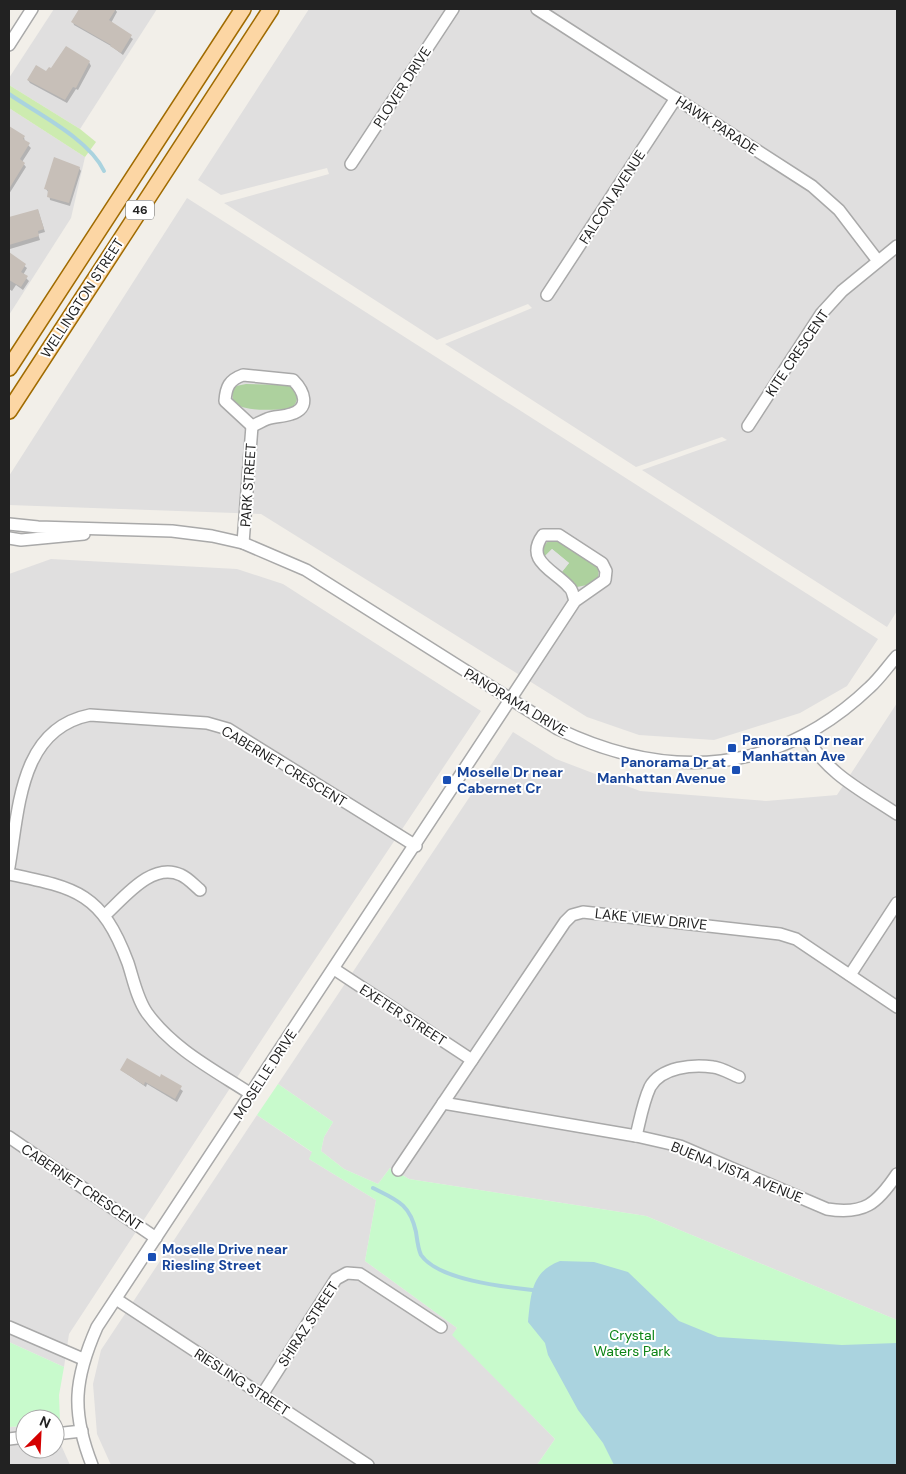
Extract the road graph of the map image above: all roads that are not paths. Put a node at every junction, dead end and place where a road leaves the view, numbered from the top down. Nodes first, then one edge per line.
1 (32, 9) edge
2 (243, 9) edge
3 (271, 9) edge
4 (453, 9) edge
5 (537, 9) edge
6 (9, 45) edge
7 (676, 98) junction
8 (351, 164) dead end
9 (897, 246) edge
10 (878, 260) junction
11 (548, 295) dead end
12 (9, 368) edge
13 (9, 411) edge
14 (252, 426) junction
15 (748, 426) dead end
16 (9, 524) edge
17 (132, 528) junction
18 (9, 538) edge
19 (244, 544) junction
20 (575, 601) junction
21 (897, 656) edge
22 (511, 700) junction
23 (805, 735) junction
24 (897, 814) edge
25 (416, 846) junction
26 (9, 867) edge
27 (9, 874) edge
28 (200, 890) dead end
29 (897, 904) edge
30 (105, 915) junction
31 (334, 969) junction
32 (850, 975) junction
33 (897, 1007) edge
34 (472, 1060) junction
35 (739, 1077) dead end
36 (251, 1094) junction
37 (442, 1103) junction
38 (636, 1136) junction
39 (9, 1137) edge
40 (398, 1170) dead end
41 (897, 1174) edge
42 (156, 1238) junction
43 (116, 1298) junction
44 (9, 1327) edge
45 (441, 1327) dead end
46 (83, 1359) junction
47 (262, 1395) junction
48 (82, 1431) junction
49 (65, 1433) edge
50 (92, 1465) edge
51 (368, 1465) edge

1 - 6 street
2 - 12 main road, WELLINGTON STREET / 46
3 - 13 main road, WELLINGTON STREET / 46
4 - 8 street, PLOVER DRIVE
5 - 7 street, HAWK PARADE
7 - 10 street, HAWK PARADE
7 - 11 street, FALCON AVENUE
9 - 10 street, KITE CRESCENT
10 - 15 street, KITE CRESCENT
14 - 14 street, PARK STREET
14 - 19 street, PARK STREET
16 - 17 street, PANORAMA DRIVE
17 - 18 street, PANORAMA DRIVE
17 - 19 street, PANORAMA DRIVE
19 - 22 street, PANORAMA DRIVE
20 - 20 street
20 - 22 street, MOSELLE DRIVE
21 - 23 street, PANORAMA DRIVE
22 - 23 street, PANORAMA DRIVE
22 - 25 street, MOSELLE DRIVE
23 - 24 street
25 - 26 street, CABERNET CRESCENT
25 - 31 street, MOSELLE DRIVE
27 - 30 street
28 - 30 street
29 - 32 street
30 - 36 street
31 - 34 street, EXETER STREET
31 - 36 street, MOSELLE DRIVE
32 - 33 street, LAKE VIEW DRIVE
32 - 34 street, LAKE VIEW DRIVE
34 - 37 street, LAKE VIEW DRIVE
35 - 38 street
36 - 42 street, MOSELLE DRIVE
37 - 38 street, BUENA VISTA AVENUE
37 - 40 street, LAKE VIEW DRIVE
38 - 41 street, BUENA VISTA AVENUE
39 - 42 street, CABERNET CRESCENT
42 - 43 street, MOSELLE DRIVE
43 - 46 street, MOSELLE DRIVE
43 - 47 street, RIESLING STREET
44 - 46 street
45 - 47 street, SHIRAZ STREET
46 - 48 street, MOSELLE DRIVE
47 - 51 street, RIESLING STREET
48 - 49 street
48 - 50 street, MOSELLE DRIVE

